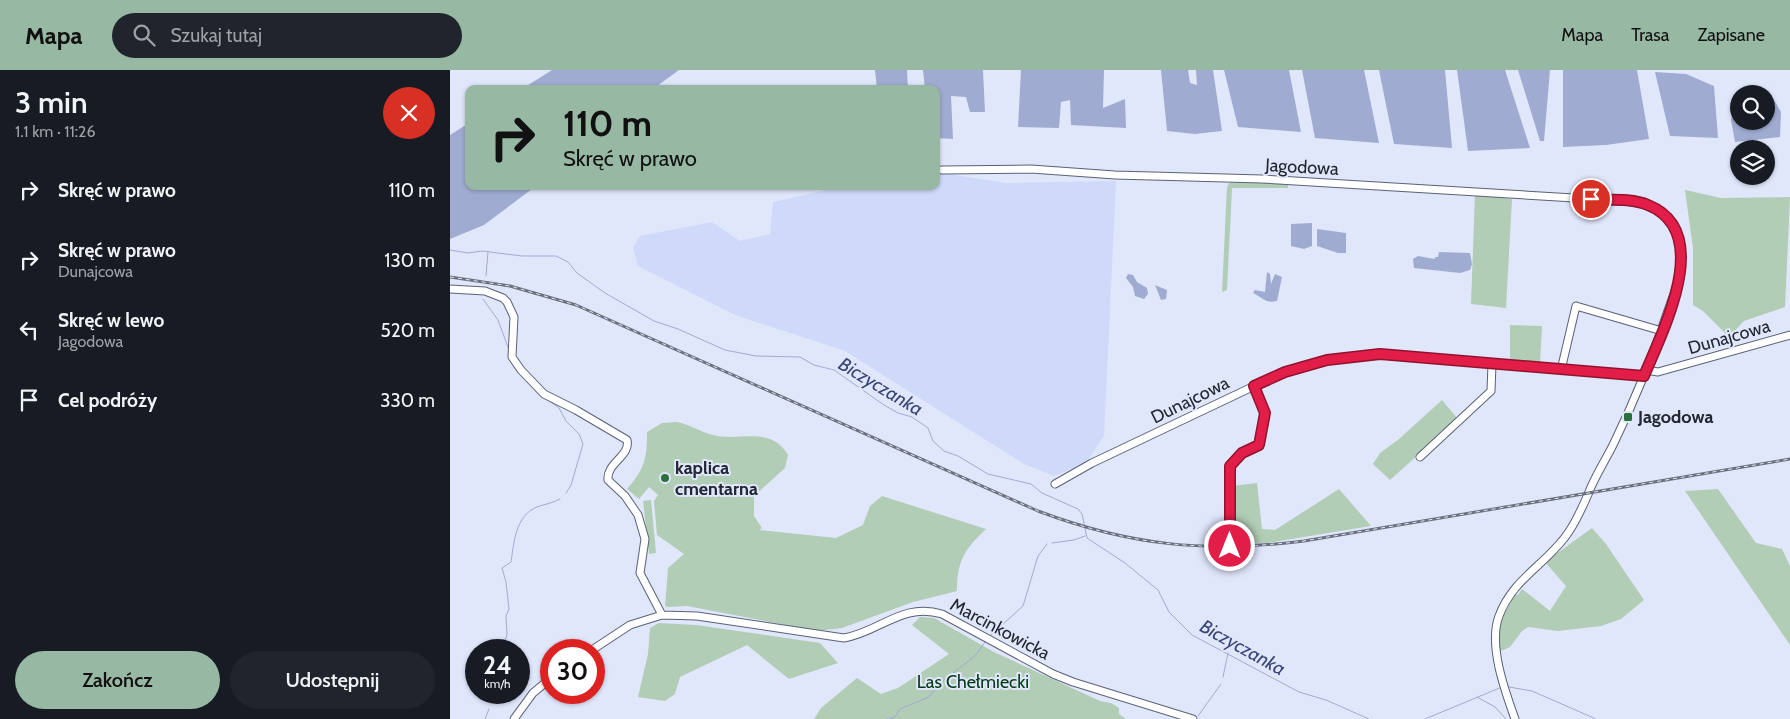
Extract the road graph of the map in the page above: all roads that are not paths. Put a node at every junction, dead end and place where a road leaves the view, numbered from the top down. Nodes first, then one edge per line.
1 (942, 170) dead end
2 (450, 289) edge
3 (1662, 331) junction
4 (1790, 335) edge
5 (1492, 364) junction
6 (1561, 370) junction
7 (1645, 373) junction
8 (1254, 386) junction
9 (1420, 457) dead end
10 (1055, 484) dead end
11 (1230, 546) dead end
12 (662, 615) junction
13 (605, 641) edge
14 (540, 687) edge
15 (514, 719) edge
16 (1193, 719) edge
17 (1515, 719) edge

1 - 3 street, Jagodowa
2 - 12 street
3 - 6 street
3 - 7 street, Jagodowa
4 - 7 street, Dunajcowa
5 - 6 street, Dunajcowa
5 - 8 street, Dunajcowa
5 - 9 street
6 - 7 street, Dunajcowa
7 - 17 street, Jagodowa
8 - 10 street, Dunajcowa
8 - 11 street
12 - 13 street, Marcinkowicka
12 - 16 street, Marcinkowicka
14 - 15 street

